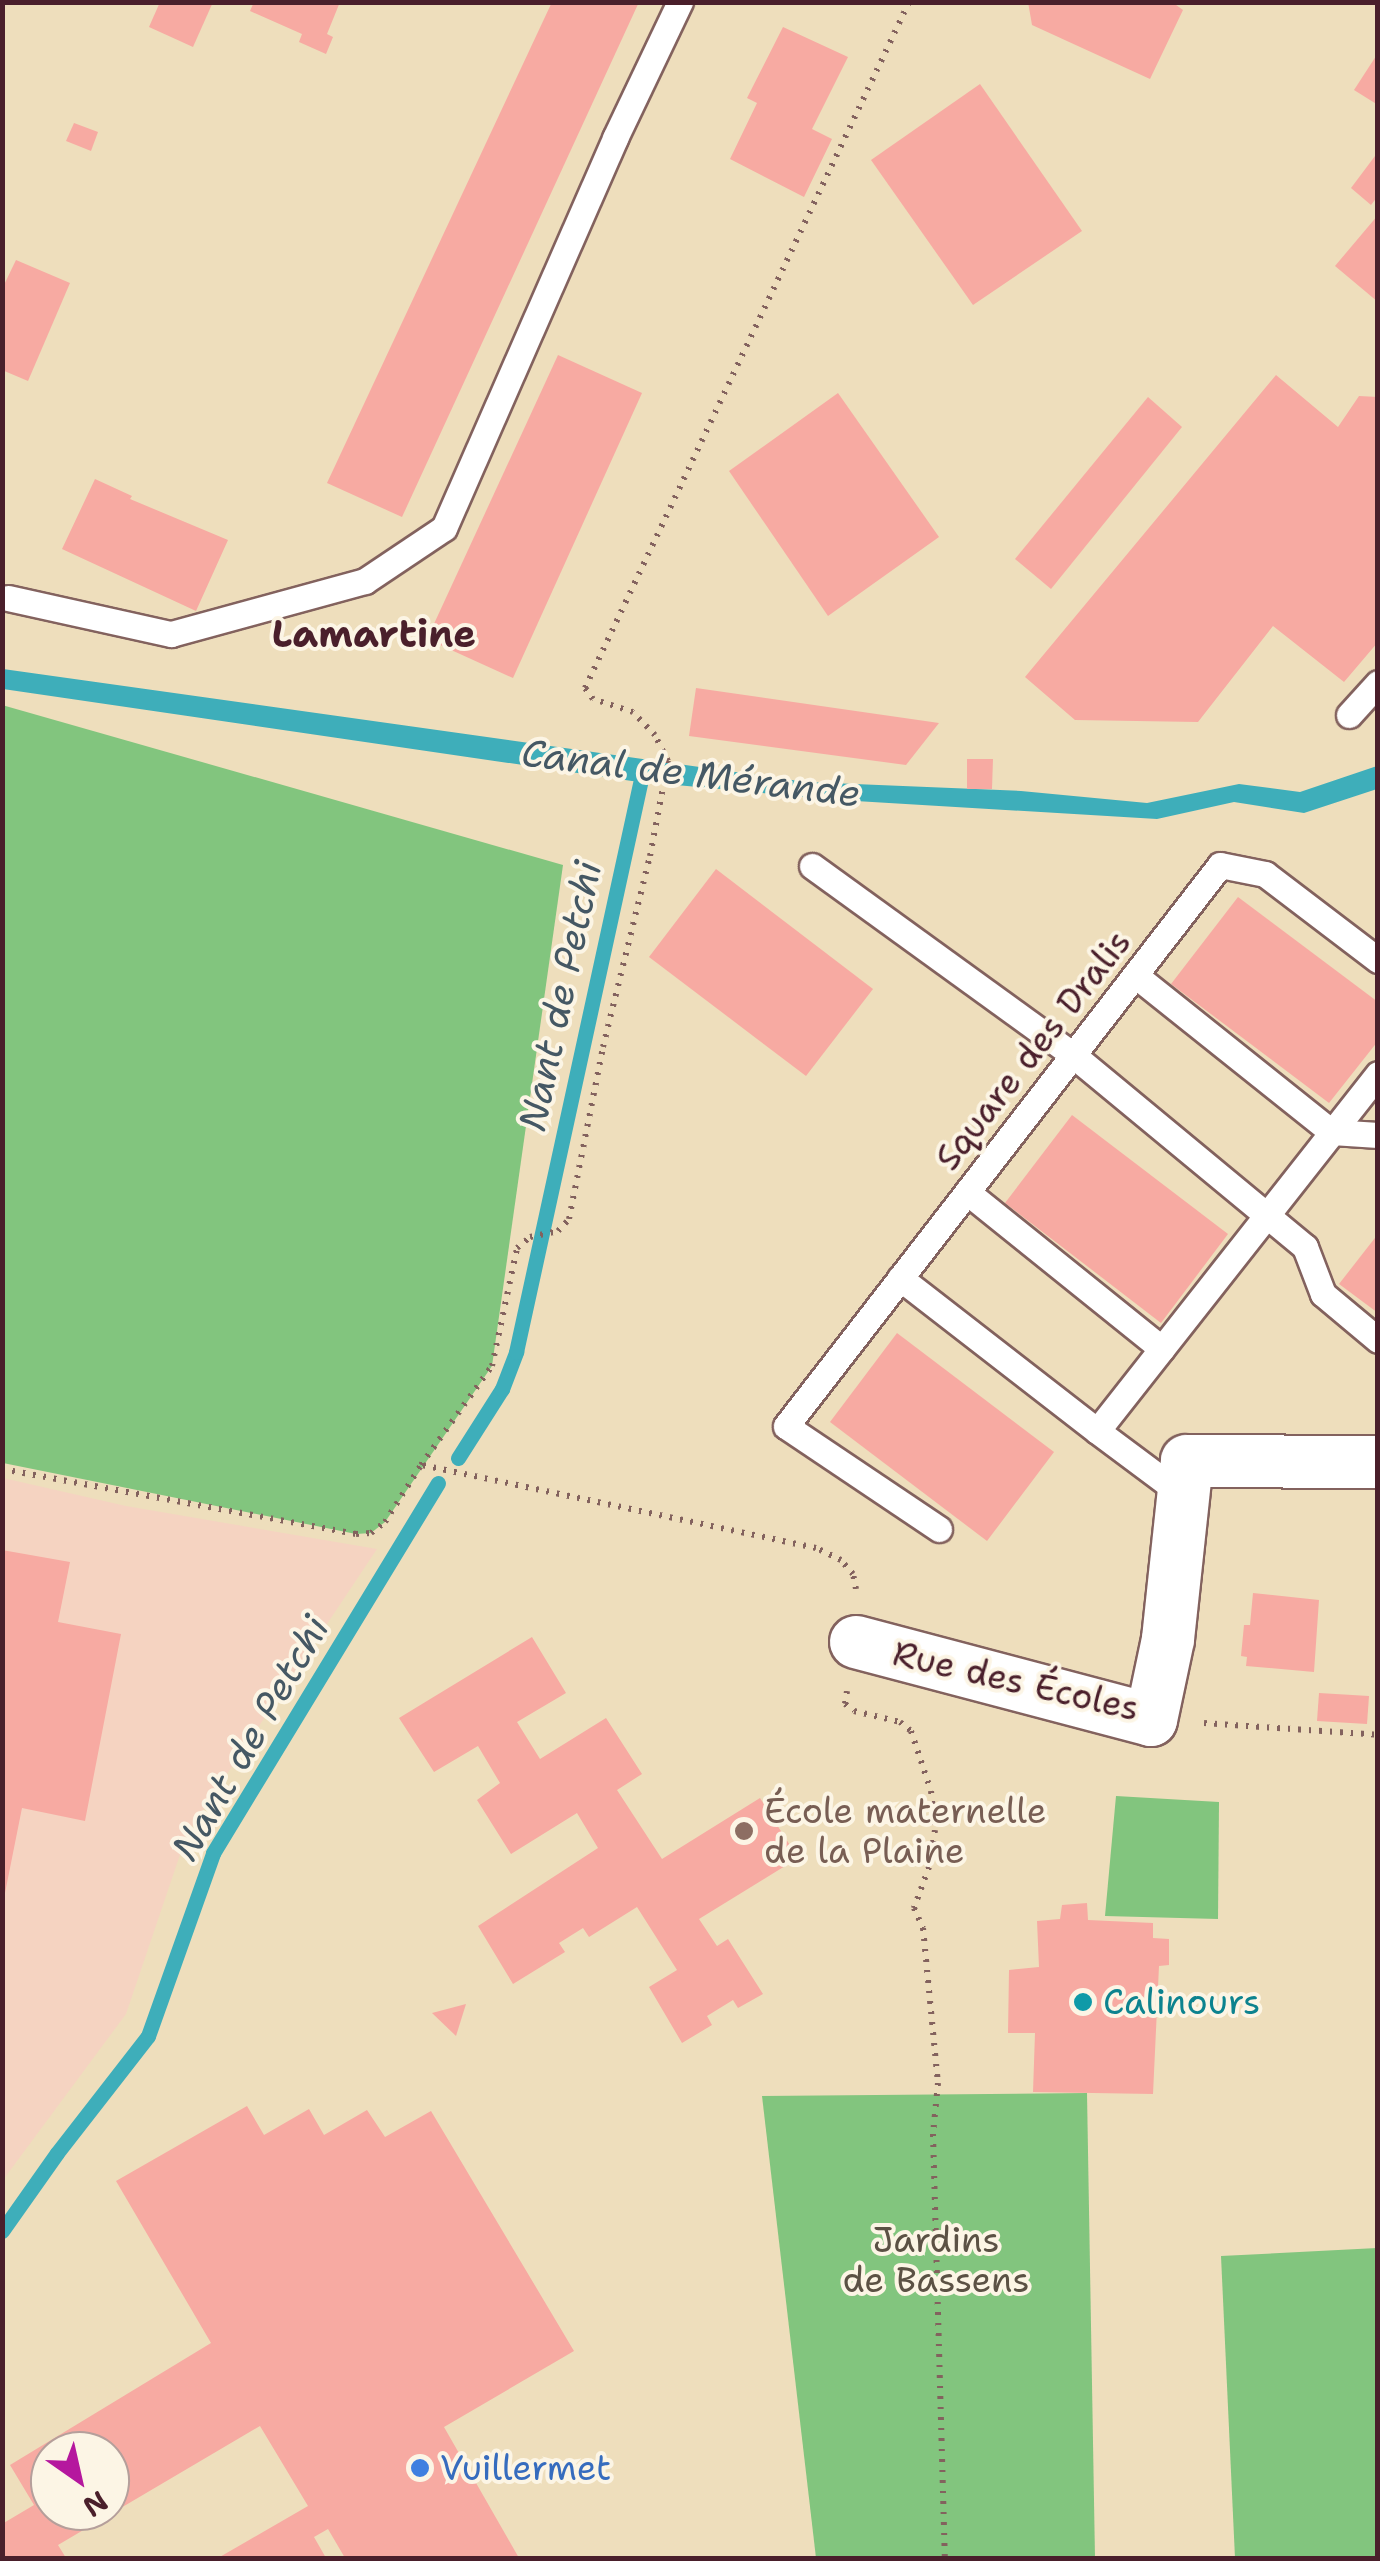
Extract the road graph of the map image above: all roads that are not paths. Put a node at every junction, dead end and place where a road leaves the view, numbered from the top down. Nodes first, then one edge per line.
1 (680, 2) edge
2 (8, 598) dead end
3 (1378, 683) edge
4 (1349, 715) dead end
5 (812, 866) dead end
6 (1378, 960) edge
7 (1135, 975) junction
8 (1072, 1055) junction
9 (1378, 1074) edge
10 (1332, 1132) junction
11 (1378, 1135) edge
12 (967, 1192) junction
13 (1267, 1216) junction
14 (900, 1278) junction
15 (1378, 1340) edge
16 (1162, 1349) junction
17 (1097, 1431) junction
18 (1378, 1462) edge
19 (1183, 1495) junction
20 (938, 1530) dead end
21 (856, 1642) road end

1 - 2 lane
3 - 4 lane
5 - 8 lane
6 - 7 lane, Square des Dralis
7 - 8 lane, Square des Dralis
7 - 10 lane
8 - 12 lane, Square des Dralis
8 - 13 lane
9 - 10 lane
10 - 11 lane
10 - 13 lane
12 - 14 lane, Square des Dralis
12 - 16 lane
13 - 15 lane
13 - 16 lane
14 - 17 lane
14 - 20 lane, Square des Dralis
16 - 17 lane
17 - 19 lane
18 - 19 street, Rue des Écoles
19 - 21 street, Rue des Écoles

